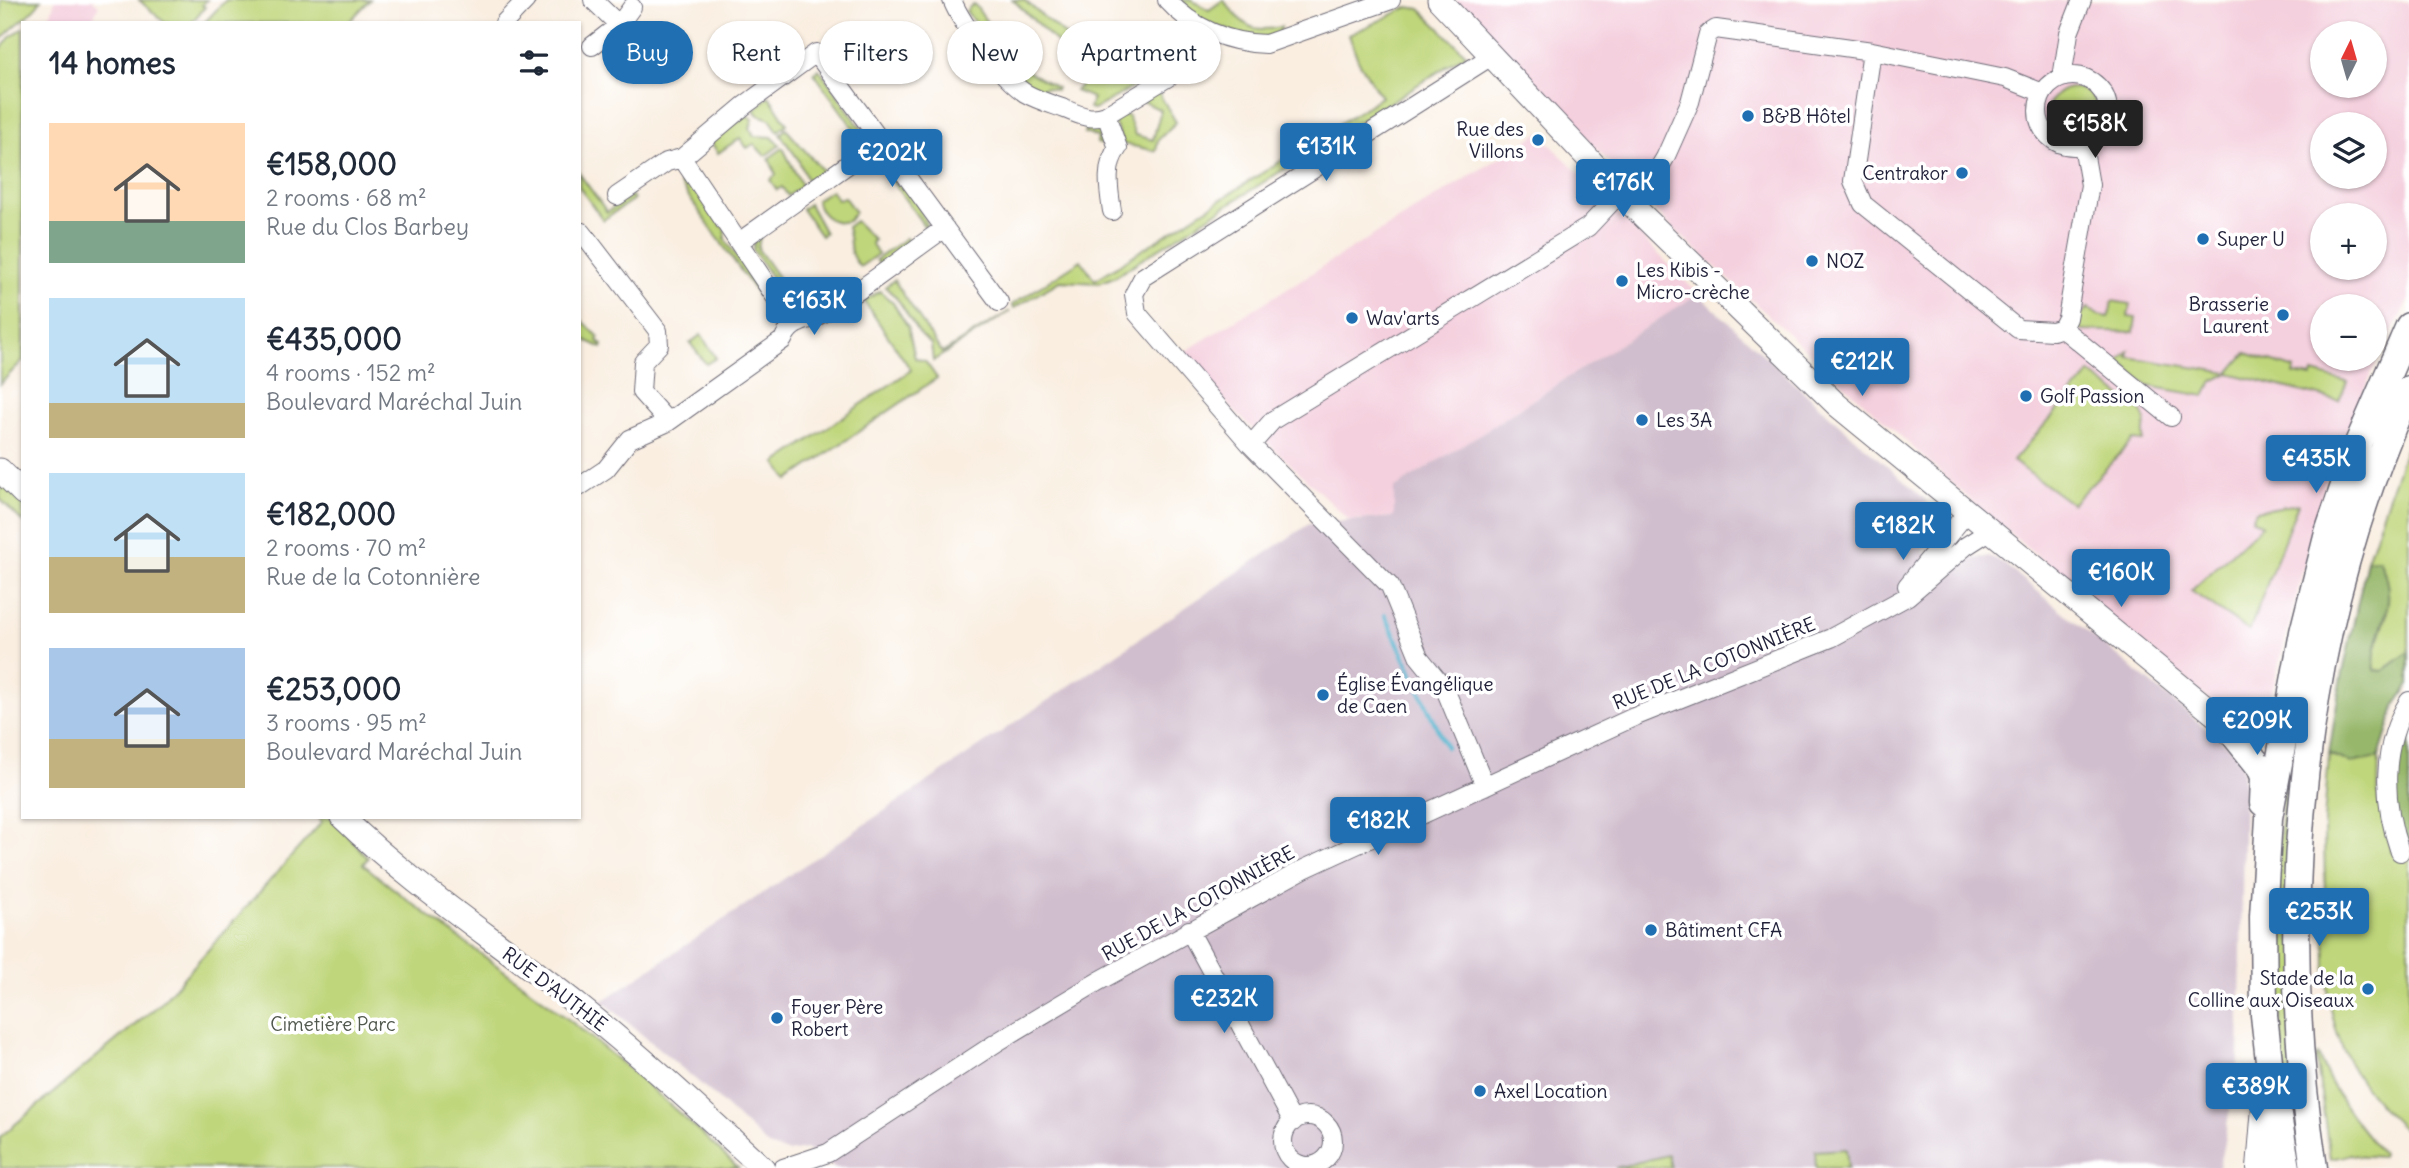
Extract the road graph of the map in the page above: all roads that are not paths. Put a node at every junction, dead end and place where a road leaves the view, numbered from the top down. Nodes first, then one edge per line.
1 (526, 0) edge
2 (593, 0) edge
3 (951, 0) edge
4 (1167, 0) edge
5 (1439, 0) edge
6 (2082, 0) edge
7 (1379, 2) edge
8 (632, 7) dead end
9 (506, 21) edge
10 (615, 21) edge
11 (622, 21) edge
12 (1188, 21) edge
13 (1221, 35) edge
14 (602, 38) edge
15 (592, 46) dead end
16 (1872, 51) junction
17 (1490, 57) junction
18 (2062, 78) junction
19 (1157, 84) edge
20 (2043, 93) junction
21 (1106, 115) junction
22 (881, 141) junction
23 (2082, 145) junction
24 (682, 158) junction
25 (617, 196) dead end
26 (1628, 201) junction
27 (1112, 211) dead end
28 (945, 228) junction
29 (582, 232) dead end
30 (739, 242) junction
31 (999, 302) dead end
32 (794, 325) junction
33 (2409, 326) edge
34 (2062, 328) junction
35 (2409, 389) edge
36 (2171, 417) dead end
37 (668, 422) junction
38 (1251, 445) junction
39 (0, 470) edge
40 (581, 486) edge
41 (21, 489) edge
42 (1968, 511) junction
43 (1991, 530) junction
44 (1879, 612) junction
45 (2409, 701) edge
46 (2289, 704) junction
47 (2223, 721) junction
48 (1485, 786) junction
49 (2269, 818) junction
50 (344, 819) edge
51 (2400, 852) dead end
52 (1189, 930) junction
53 (2270, 1070) junction
54 (1293, 1122) dead end
55 (824, 1160) edge
56 (763, 1168) edge
57 (783, 1168) edge
58 (2262, 1168) edge
59 (2287, 1168) edge
60 (2314, 1168) edge

1 - 9 street
2 - 10 street
3 - 21 street
4 - 12 street
5 - 17 street
6 - 18 street
7 - 13 street
8 - 11 street
14 - 15 street
16 - 20 street
16 - 26 street
16 - 34 street
17 - 26 street
17 - 38 street
18 - 20 street
18 - 23 street
19 - 21 street
20 - 23 street
21 - 27 street
22 - 24 street
22 - 28 street
22 - 30 street
23 - 34 street
24 - 25 street
24 - 30 street
26 - 38 street
26 - 42 street
28 - 31 street
28 - 32 street
29 - 37 street
30 - 32 street
32 - 37 street
33 - 46 main road
34 - 36 street
35 - 60 main road
37 - 40 street
38 - 48 street
39 - 41 street
42 - 43 street
42 - 44 street, RUE DE LA COTONNIÈRE
43 - 44 street, RUE DE LA COTONNIÈRE
43 - 47 street
44 - 48 street, RUE DE LA COTONNIÈRE
45 - 51 street
46 - 47 main road
46 - 49 main road
47 - 49 main road
48 - 52 street, RUE DE LA COTONNIÈRE
49 - 53 main road
50 - 56 street, RUE D'AUTHIE
52 - 54 street
52 - 55 street, RUE DE LA COTONNIÈRE
53 - 58 highway
53 - 59 main road
55 - 57 street, RUE DE LA COTONNIÈRE

